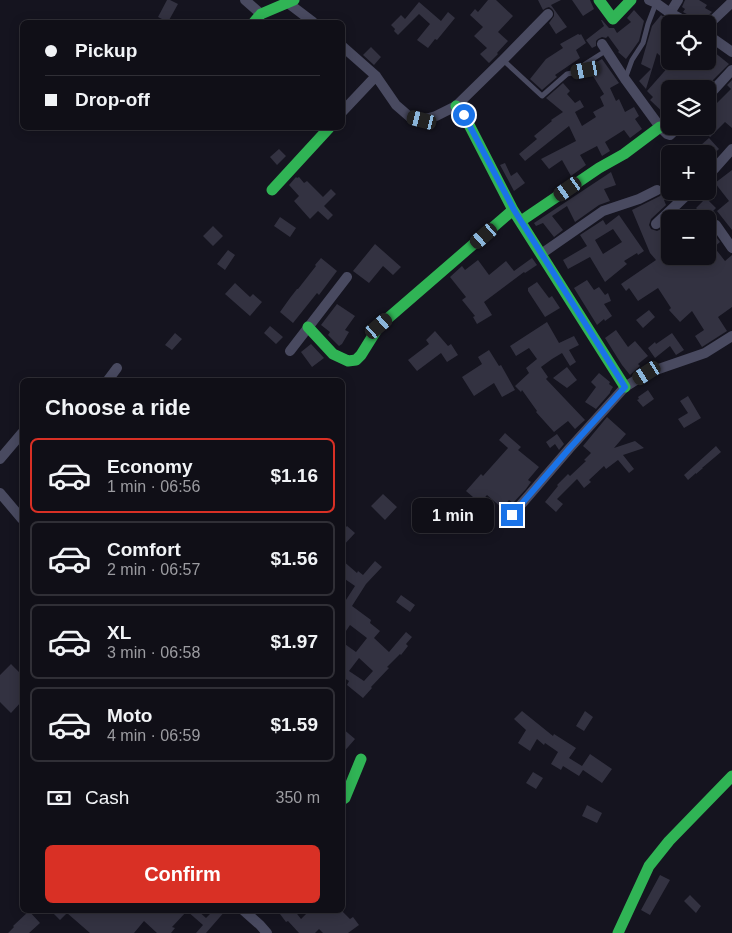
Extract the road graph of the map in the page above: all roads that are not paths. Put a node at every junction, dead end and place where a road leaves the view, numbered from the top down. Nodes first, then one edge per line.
1 (245, 0) edge
2 (599, 0) edge
3 (632, 0) edge
4 (678, 0) edge
5 (652, 1) edge
6 (291, 2) edge
7 (732, 2) edge
8 (670, 13) junction
9 (548, 14) dead end
10 (674, 15) edge
11 (716, 17) edge
12 (258, 18) edge
13 (311, 20) edge
14 (716, 41) edge
15 (605, 47) joint
16 (345, 49) edge
17 (732, 52) edge
18 (503, 60) junction
19 (732, 70) edge
20 (376, 76) junction
21 (625, 79) junction
22 (716, 87) edge
23 (456, 106) junction
24 (345, 109) edge
25 (660, 127) joint
26 (327, 130) edge
27 (732, 149) edge
28 (716, 167) edge
29 (272, 190) dead end
30 (657, 190) dead end
31 (681, 200) edge
32 (514, 210) junction
33 (521, 222) junction
34 (656, 224) dead end
35 (716, 226) dead end
36 (732, 248) edge
37 (541, 254) junction
38 (347, 276) dead end
39 (308, 327) junction
40 (732, 336) edge
41 (290, 351) dead end
42 (117, 368) dead end
43 (110, 378) edge
44 (625, 387) junction
45 (20, 435) edge
46 (0, 460) edge
47 (0, 493) edge
48 (512, 515) dead end
49 (20, 517) edge
50 (361, 759) dead end
51 (732, 776) edge
52 (345, 798) edge
53 (248, 913) edge
54 (268, 933) edge
55 (618, 933) edge

1 - 12 street
2 - 3 street
4 - 8 street
5 - 8 street
5 - 21 lane
6 - 12 street
6 - 13 street
7 - 11 street
8 - 10 street
9 - 18 street
14 - 17 street
15 - 18 lane
15 - 21 street
16 - 20 street
18 - 23 street
19 - 22 street
20 - 23 street
20 - 24 street
21 - 25 street
23 - 32 street
25 - 33 street
26 - 29 street
27 - 28 street
30 - 37 street
31 - 34 street
32 - 33 street
32 - 39 street
33 - 37 street
35 - 36 street
37 - 44 street
38 - 39 street
39 - 41 street
40 - 44 street
42 - 43 street
44 - 48 street
45 - 46 street
47 - 49 street
50 - 52 street
51 - 55 street
53 - 54 street

